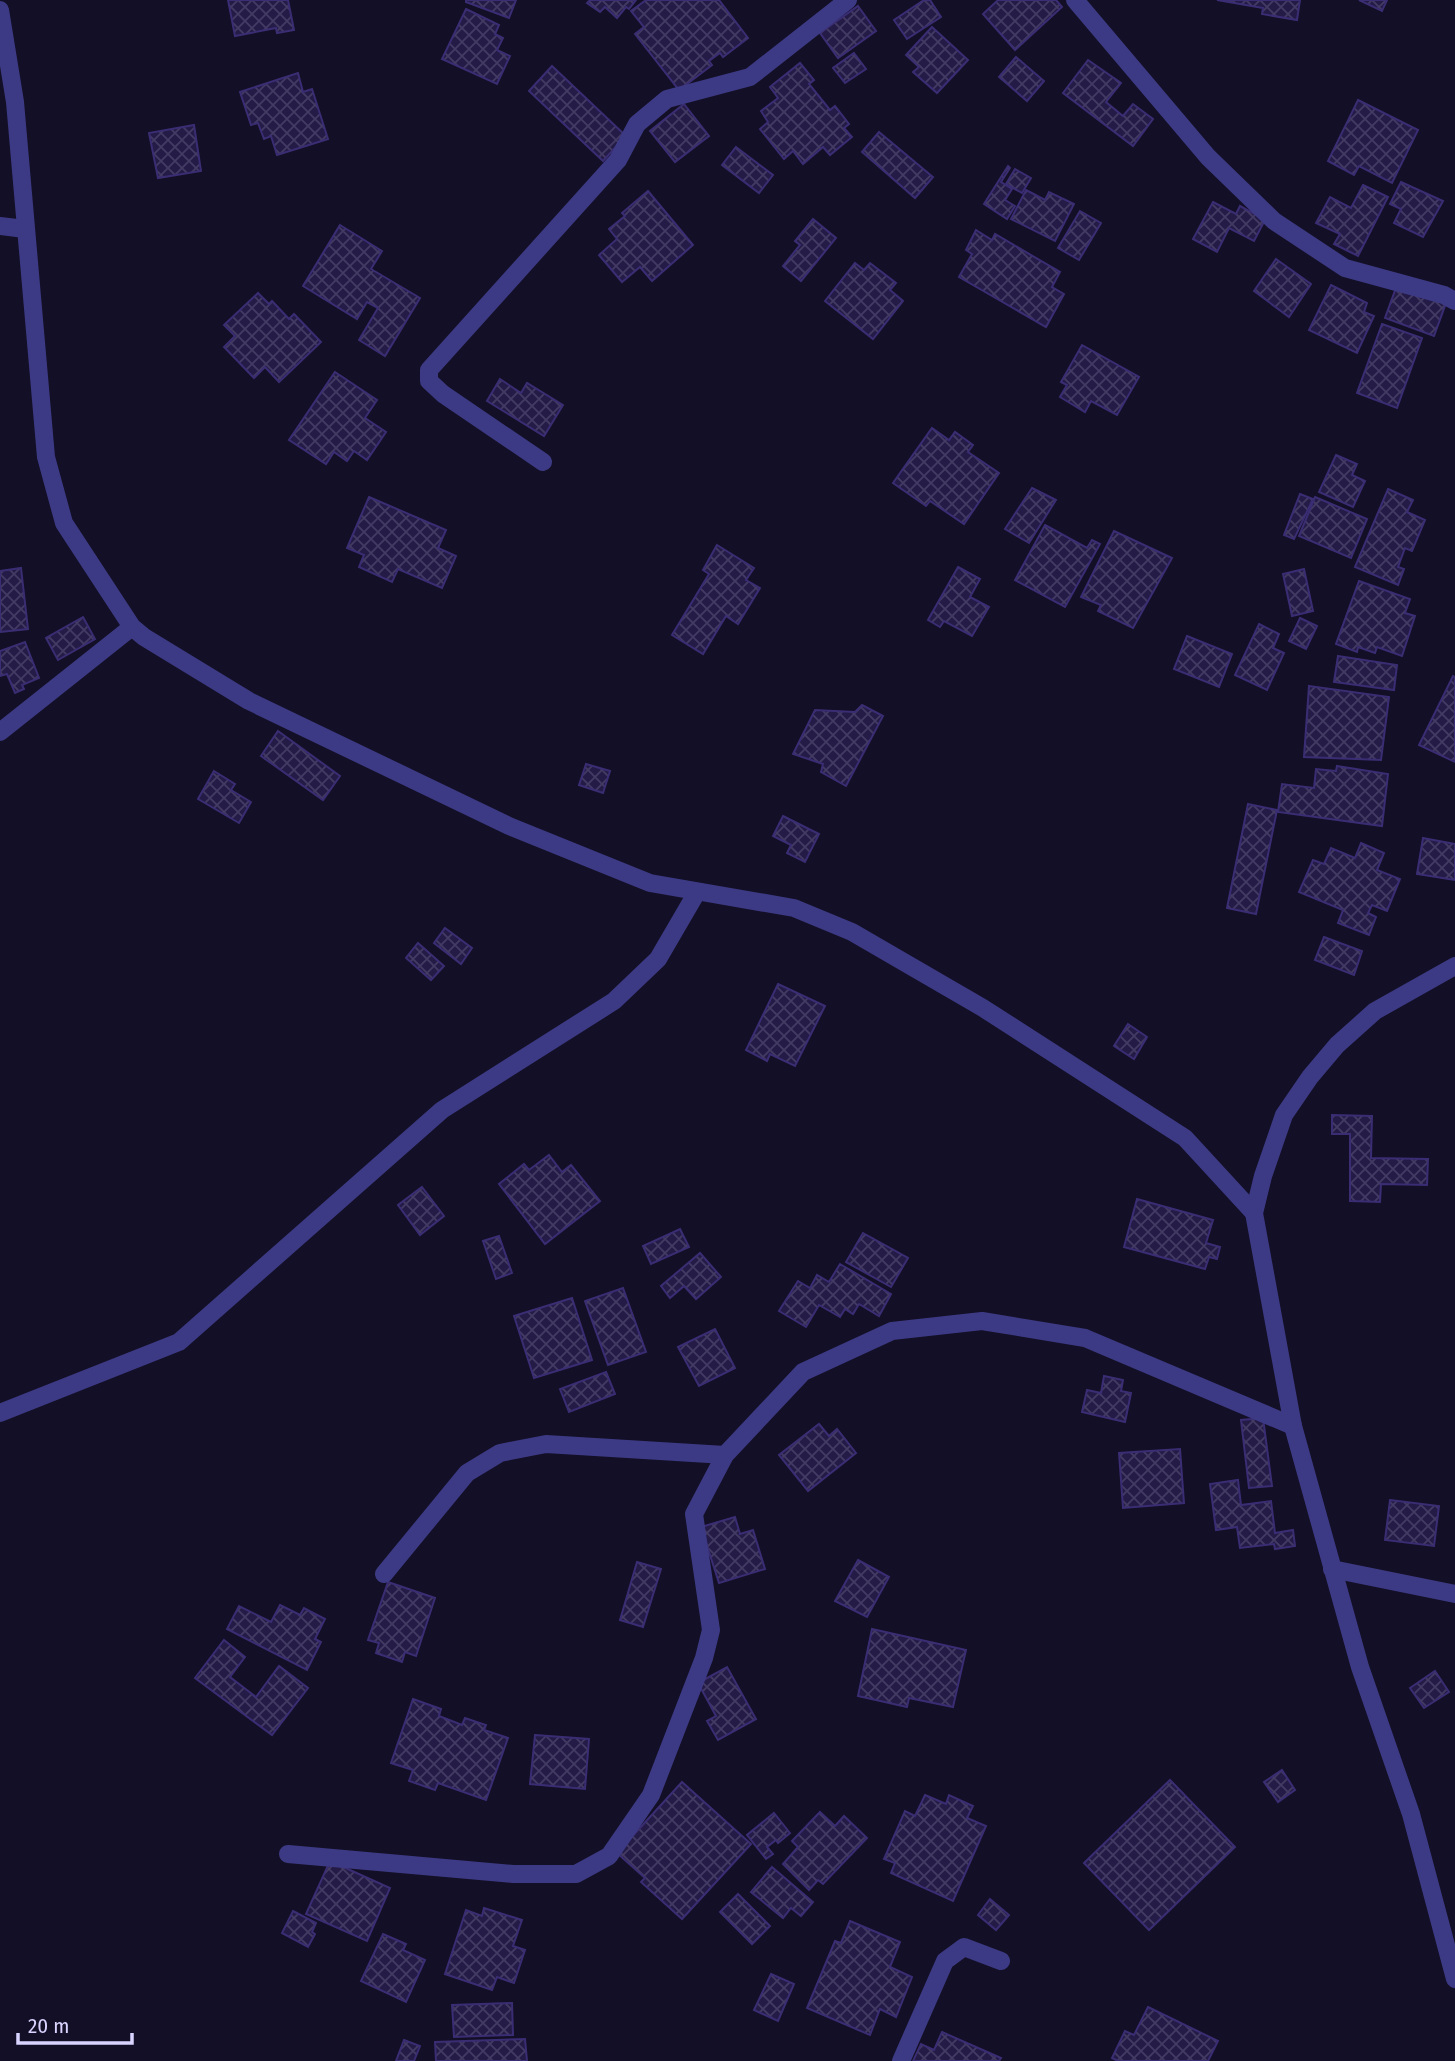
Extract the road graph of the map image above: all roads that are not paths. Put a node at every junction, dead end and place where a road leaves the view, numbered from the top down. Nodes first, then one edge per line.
1 (848, 0) edge
2 (1075, 0) edge
3 (0, 10) edge
4 (0, 226) edge
5 (25, 229) junction
6 (1455, 301) edge
7 (543, 462) dead end
8 (132, 627) junction
9 (0, 732) edge
10 (698, 892) junction
11 (1455, 966) edge
12 (1254, 1213) junction
13 (0, 1413) edge
14 (1293, 1426) junction
15 (725, 1455) junction
16 (1332, 1569) junction
17 (384, 1574) dead end
18 (1455, 1594) edge
19 (288, 1854) dead end
20 (1001, 1961) dead end
21 (1455, 1979) edge
22 (901, 2061) edge

1 - 7 street
2 - 6 street
3 - 5 street
4 - 5 street
5 - 8 street
8 - 9 street
8 - 10 street
10 - 12 street
10 - 13 street
11 - 12 street
12 - 14 street
14 - 15 street
14 - 16 street
15 - 17 street
15 - 19 street
16 - 18 street
16 - 21 street
20 - 22 street

